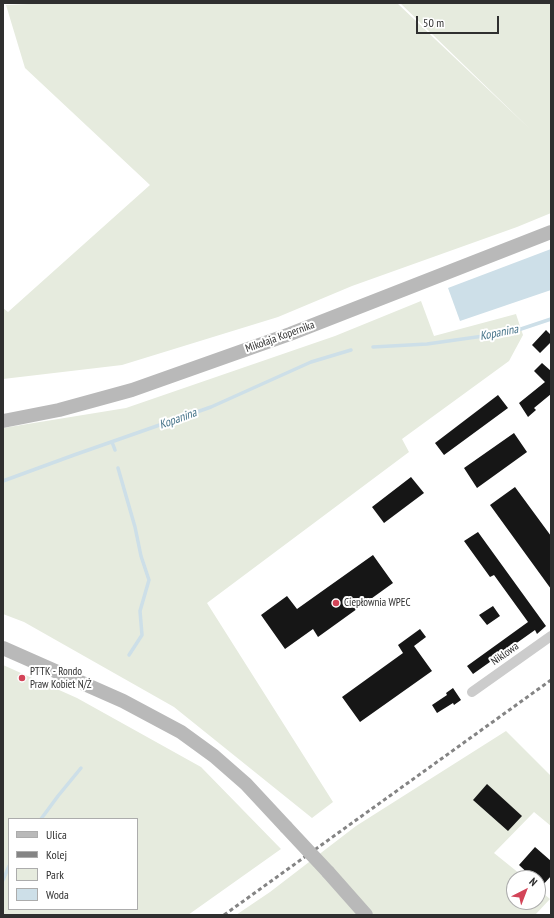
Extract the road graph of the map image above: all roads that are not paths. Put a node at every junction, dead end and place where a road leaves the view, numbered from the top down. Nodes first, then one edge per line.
1 (551, 232) edge
2 (3, 421) edge
3 (551, 636) edge
4 (3, 648) edge
5 (472, 692) dead end
6 (366, 915) edge

1 - 2 street, Mikołaja Kopernika
3 - 5 street, Niklowa
4 - 6 street, bridge

